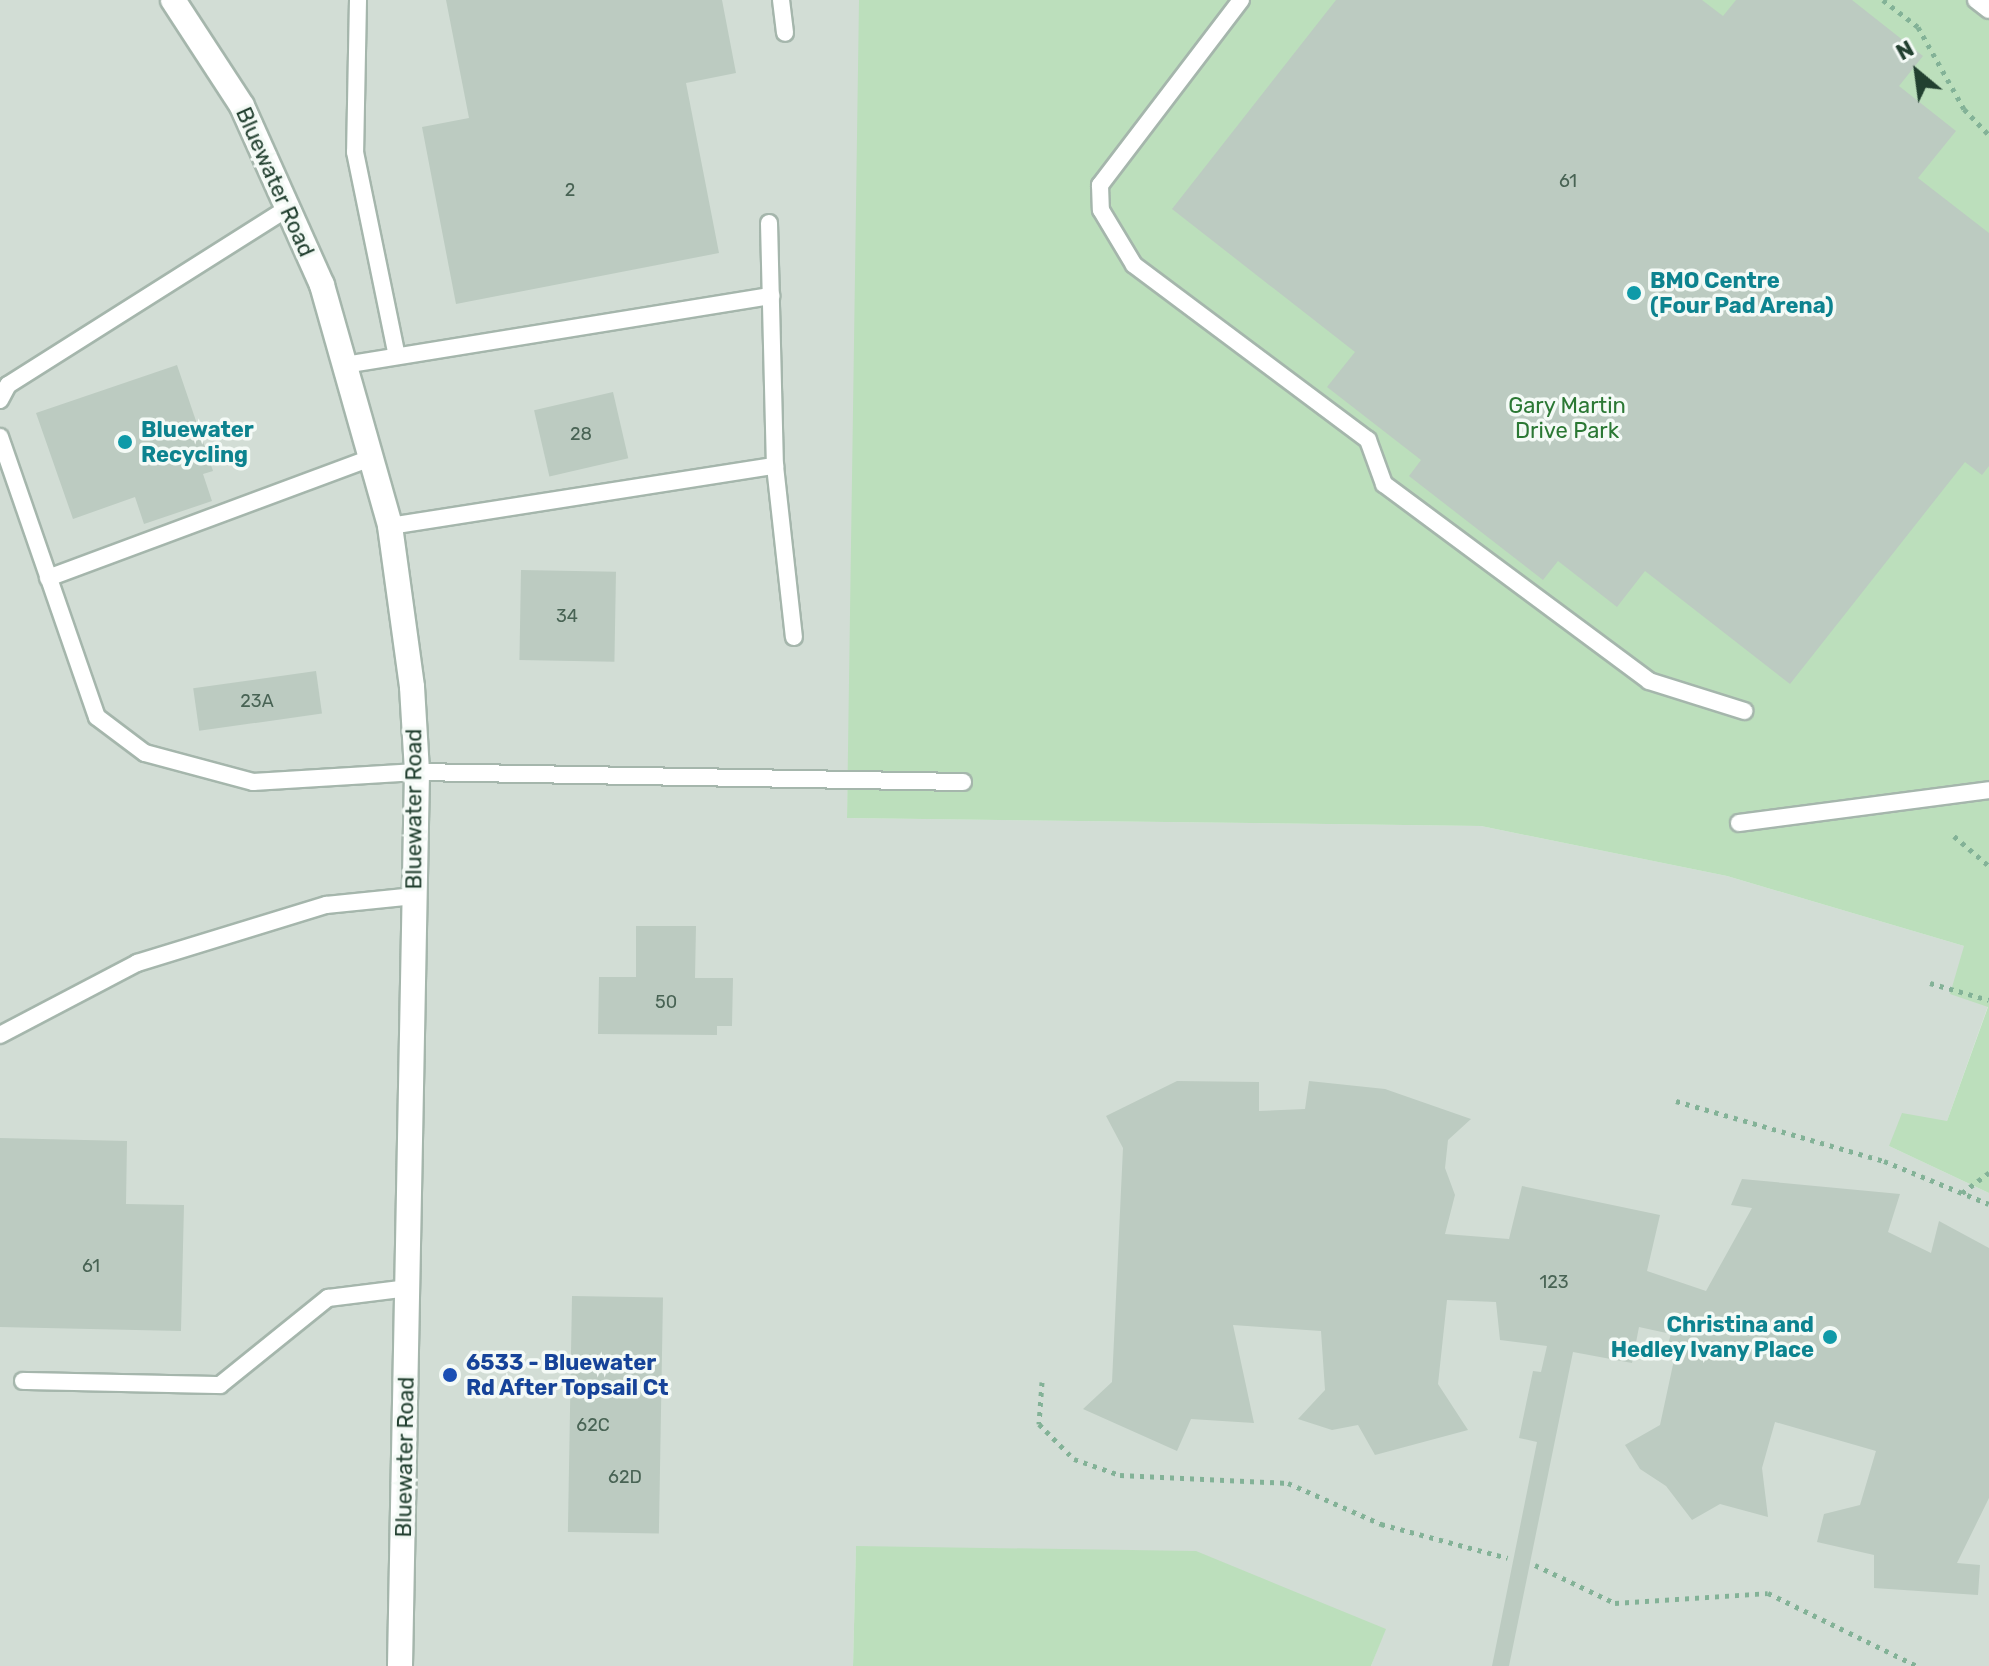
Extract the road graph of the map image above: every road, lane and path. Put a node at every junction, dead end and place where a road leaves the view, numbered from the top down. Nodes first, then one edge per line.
1 (173, 0) edge
2 (358, 0) edge
3 (781, 0) edge
4 (1241, 0) edge
5 (1883, 0) edge
6 (1976, 0) edge
7 (1989, 10) edge
8 (785, 33) dead end
9 (1989, 135) edge
10 (288, 208) junction
11 (769, 223) dead end
12 (771, 296) junction
13 (397, 356) junction
14 (344, 365) junction
15 (0, 400) edge
16 (0, 437) edge
17 (371, 458) junction
18 (775, 466) junction
19 (390, 526) junction
20 (48, 578) junction
21 (794, 637) dead end
22 (1744, 711) dead end
23 (417, 772) junction
24 (963, 782) dead end
25 (1989, 790) edge
26 (1739, 823) dead end
27 (1954, 836) dead end
28 (1989, 866) edge
29 (415, 896) junction
30 (1930, 983) dead end
31 (1989, 1000) edge
32 (0, 1035) edge
33 (1676, 1101) dead end
34 (1989, 1173) edge
35 (1962, 1193) junction
36 (1989, 1204) edge
37 (408, 1288) junction
38 (23, 1381) dead end
39 (1042, 1382) dead end
40 (1508, 1558) dead end
41 (1535, 1565) dead end
42 (400, 1666) edge
43 (1917, 1666) edge

1 - 10 street, Bluewater Road
2 - 13 lane
3 - 8 lane
4 - 22 lane
5 - 9 path
6 - 7 lane
10 - 14 street, Bluewater Road
10 - 15 lane
11 - 12 lane
12 - 13 lane
12 - 18 lane
13 - 14 lane
14 - 17 street, Bluewater Road
16 - 20 lane
17 - 19 street, Bluewater Road
17 - 20 lane
18 - 19 lane
18 - 21 lane
19 - 23 street, Bluewater Road
20 - 23 lane
23 - 24 lane
23 - 29 street, Bluewater Road
25 - 26 lane
27 - 28 path
29 - 32 lane
29 - 37 street, Bluewater Road
30 - 31 path
33 - 35 path
34 - 35 path
35 - 36 path
37 - 38 lane
37 - 42 street, Bluewater Road
39 - 40 path
41 - 43 path

